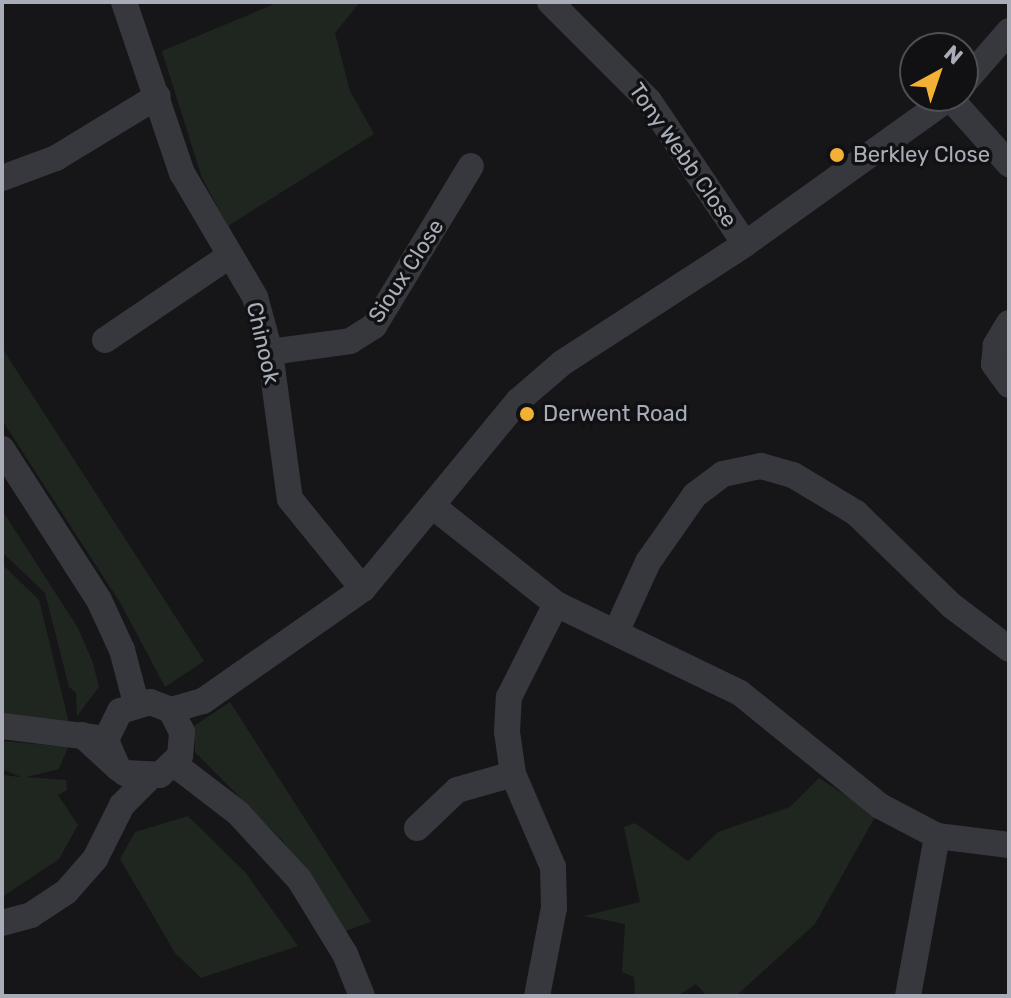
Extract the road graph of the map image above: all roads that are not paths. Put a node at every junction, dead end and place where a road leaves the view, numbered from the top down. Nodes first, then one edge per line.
1 (124, 2) edge
2 (550, 2) edge
3 (1009, 31) edge
4 (979, 65) edge
5 (158, 96) junction
6 (929, 112) edge
7 (969, 112) edge
8 (1009, 164) edge
9 (471, 166) dead end
10 (2, 178) edge
11 (745, 244) junction
12 (229, 256) junction
13 (1009, 323) edge
14 (105, 340) dead end
15 (270, 352) junction
16 (1009, 385) edge
17 (2, 449) edge
18 (435, 508) junction
19 (363, 589) junction
20 (556, 604) junction
21 (617, 630) junction
22 (1009, 649) edge
23 (136, 703) junction
24 (176, 721) junction
25 (2, 726) edge
26 (94, 738) junction
27 (174, 764) junction
28 (131, 773) junction
29 (513, 774) junction
30 (417, 828) dead end
31 (937, 836) junction
32 (1009, 845) edge
33 (2, 923) edge
34 (362, 996) edge
35 (537, 996) edge
36 (908, 996) edge

1 - 5 street, Chinook
2 - 11 street, Tony Webb Close
3 - 4 street
5 - 10 street
5 - 12 street, Chinook
6 - 11 street
7 - 8 street
9 - 15 street, Sioux Close
11 - 18 street
12 - 14 street
12 - 15 street, Chinook
13 - 16 street
15 - 19 street, Chinook
17 - 23 street
18 - 19 street
18 - 20 street
19 - 24 street
20 - 21 street
20 - 29 street
21 - 22 street
21 - 31 street
23 - 24 street
23 - 26 street
24 - 27 street
25 - 26 street
26 - 28 street
27 - 28 street
27 - 34 street
28 - 33 street
29 - 30 street
29 - 35 street
31 - 32 street
31 - 36 street

